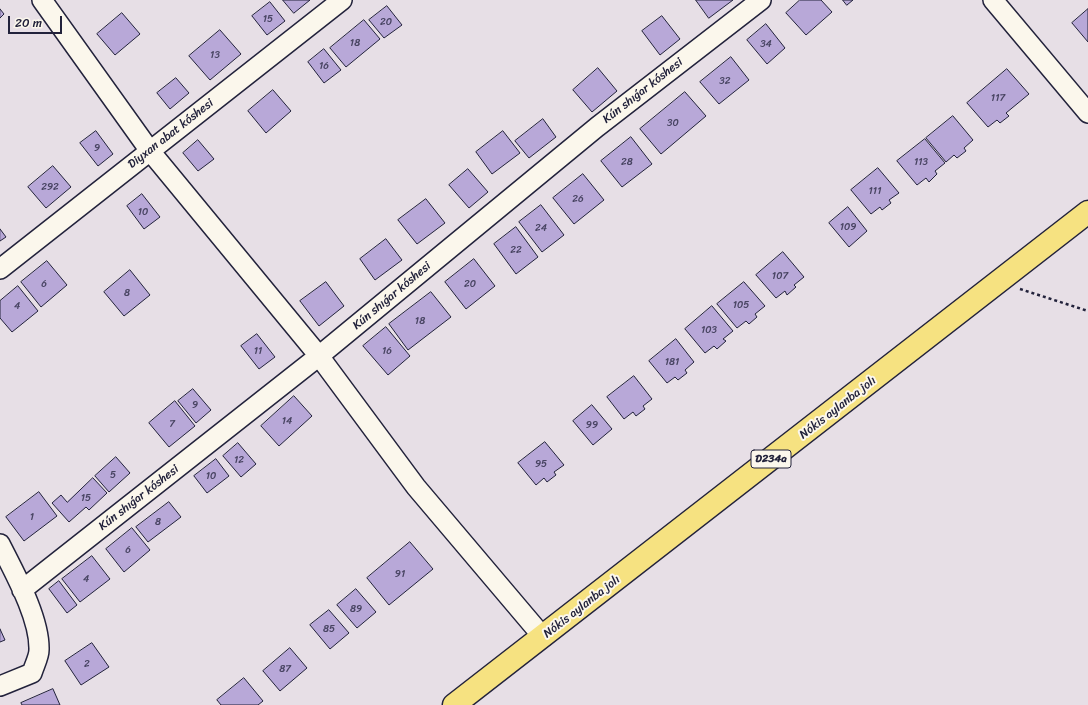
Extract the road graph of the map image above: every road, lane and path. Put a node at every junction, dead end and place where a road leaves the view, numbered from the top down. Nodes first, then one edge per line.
1 (42, 0) edge
2 (342, 0) edge
3 (761, 0) edge
4 (993, 0) edge
5 (1088, 113) edge
6 (150, 151) junction
7 (1088, 212) edge
8 (0, 269) edge
9 (998, 283) junction
10 (1088, 311) edge
11 (319, 356) junction
12 (0, 544) edge
13 (22, 590) junction
14 (543, 637) junction
15 (0, 686) edge
16 (454, 705) edge

1 - 6 street
2 - 6 street, Diyxan abat kóshesi
3 - 11 street, Kún shıǵar kóshesi
4 - 5 street
6 - 8 street, Diyxan abat kóshesi
6 - 11 street
7 - 9 main road, Nókis aylanba jolı / D234a
9 - 10 path
9 - 14 main road, Nókis aylanba jolı / D234a
11 - 13 street, Kún shıǵar kóshesi
11 - 14 street
12 - 13 street
13 - 15 street
14 - 16 main road, Nókis aylanba jolı / D234a

